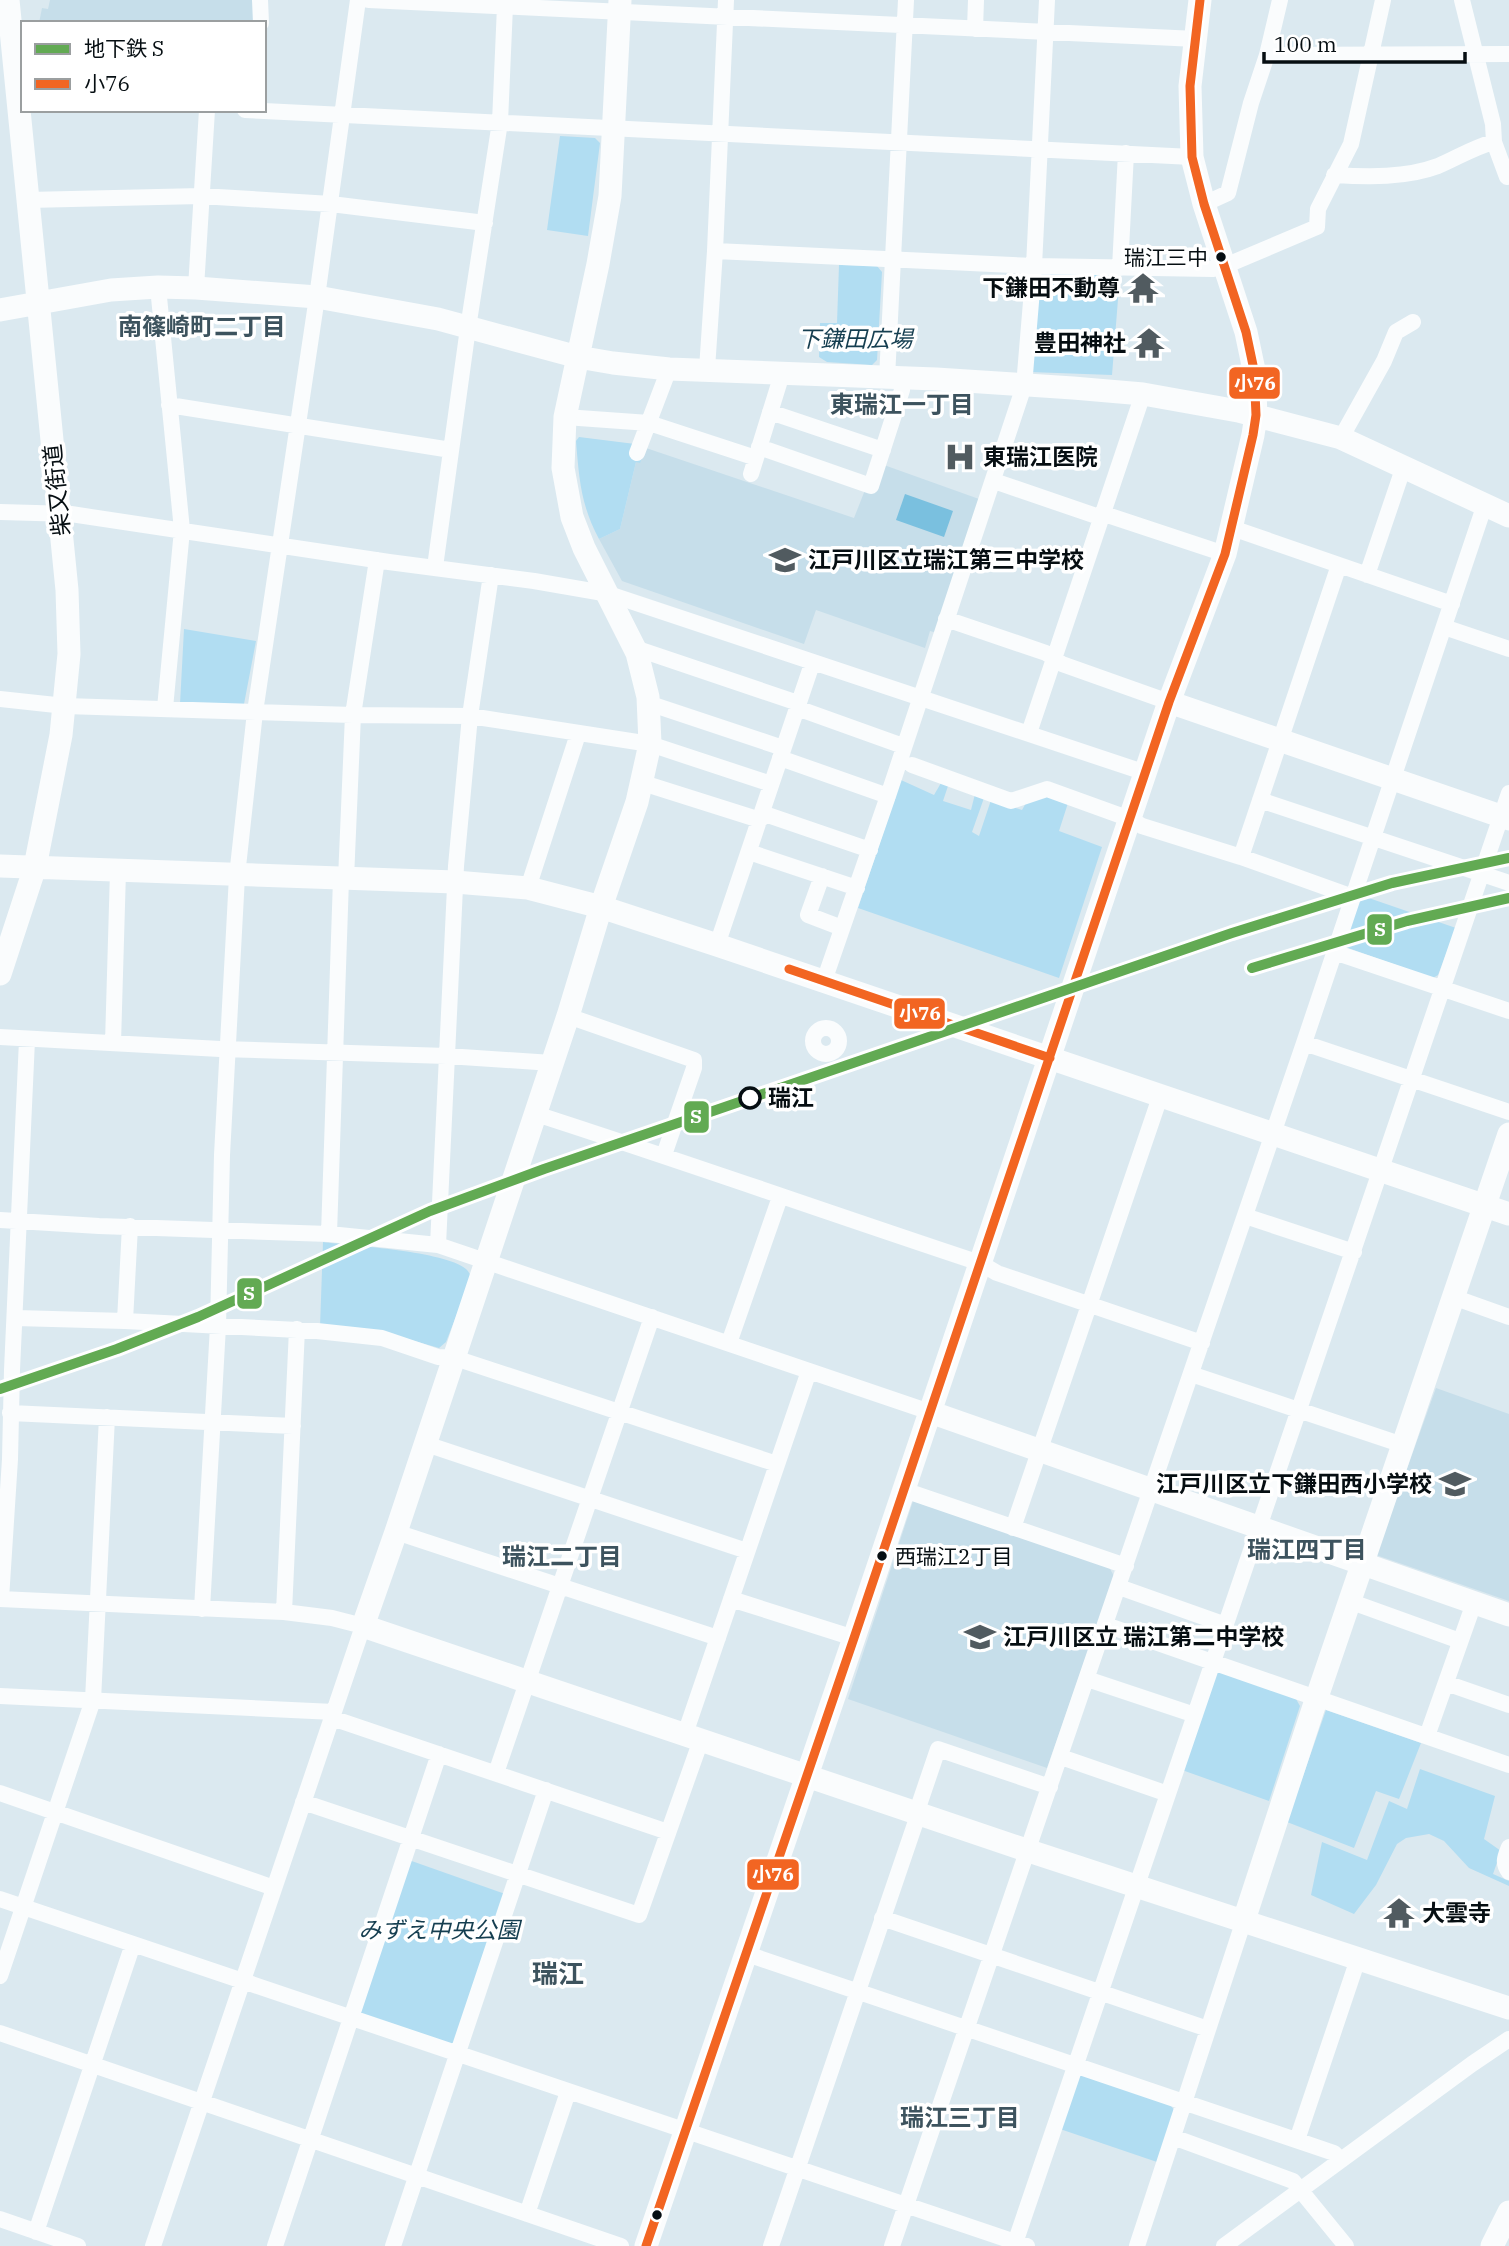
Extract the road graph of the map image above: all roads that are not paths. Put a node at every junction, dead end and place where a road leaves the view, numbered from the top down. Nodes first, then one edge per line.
1 (260, 0) edge
2 (358, 0) edge
3 (369, 0) edge
4 (726, 0) edge
5 (906, 0) edge
6 (976, 0) edge
7 (1048, 0) edge
8 (1200, 0) edge
9 (1280, 0) edge
10 (1383, 0) edge
11 (1462, 0) edge
12 (5, 1) edge
13 (470, 2) edge
14 (505, 6) junction
15 (619, 6) edge
16 (726, 17) junction
17 (261, 21) edge
18 (905, 25) junction
19 (975, 29) junction
20 (1046, 32) junction
21 (1196, 39) junction
22 (1371, 54) junction
23 (1509, 54) edge
24 (1267, 55) junction
25 (1475, 55) junction
26 (13, 100) edge
27 (266, 107) edge
28 (207, 112) edge
29 (342, 115) junction
30 (500, 122) junction
31 (615, 128) junction
32 (720, 133) junction
33 (899, 142) junction
34 (1494, 142) junction
35 (1041, 149) junction
36 (1126, 153) junction
37 (1192, 156) junction
38 (1334, 175) junction
39 (1507, 177) edge
40 (201, 196) junction
41 (27, 200) junction
42 (331, 204) junction
43 (1204, 204) junction
44 (485, 223) junction
45 (715, 251) junction
46 (893, 259) junction
47 (1034, 266) junction
48 (1225, 266) junction
49 (1120, 268) junction
50 (158, 287) junction
51 (196, 288) junction
52 (317, 297) junction
53 (38, 302) junction
54 (0, 310) edge
55 (1413, 322) dead end
56 (468, 328) junction
57 (578, 357) junction
58 (669, 369) junction
59 (707, 369) junction
60 (782, 374) junction
61 (895, 379) junction
62 (1024, 386) junction
63 (1143, 394) junction
64 (169, 405) junction
65 (770, 412) junction
66 (1256, 415) junction
67 (565, 417) junction
68 (649, 423) junction
69 (298, 425) junction
70 (1342, 438) junction
71 (451, 450) junction
72 (883, 450) junction
73 (637, 453) dead end
74 (757, 453) junction
75 (1404, 466) junction
76 (751, 474) dead end
77 (994, 481) junction
78 (1485, 504) junction
79 (0, 512) edge
80 (59, 513) junction
81 (1103, 516) junction
82 (1509, 516) edge
83 (1232, 528) junction
84 (182, 530) junction
85 (280, 544) junction
86 (1225, 554) junction
87 (377, 560) junction
88 (1339, 565) junction
89 (435, 567) junction
90 (491, 575) junction
91 (1367, 575) junction
92 (608, 594) junction
93 (1452, 604) junction
94 (946, 619) junction
95 (1444, 627) junction
96 (635, 648) junction
97 (1509, 649) edge
98 (1055, 658) junction
99 (812, 664) junction
100 (920, 697) junction
101 (0, 699) edge
102 (648, 702) junction
103 (1170, 702) junction
104 (65, 706) junction
105 (798, 706) junction
106 (165, 708) junction
107 (256, 712) junction
108 (353, 715) junction
109 (470, 716) junction
110 (1029, 733) junction
111 (578, 734) junction
112 (1280, 740) junction
113 (650, 744) junction
114 (904, 746) junction
115 (782, 753) junction
116 (912, 765) dead end
117 (1146, 774) junction
118 (1392, 779) junction
119 (643, 783) junction
120 (771, 784) junction
121 (1509, 793) edge
122 (888, 796) junction
123 (1260, 800) junction
124 (761, 817) junction
125 (1505, 818) edge
126 (1130, 820) junction
127 (1373, 838) junction
128 (870, 850) junction
129 (748, 852) junction
130 (1241, 858) junction
131 (0, 866) edge
132 (35, 867) junction
133 (118, 870) junction
134 (1481, 874) junction
135 (237, 876) junction
136 (822, 876) junction
137 (343, 879) junction
138 (455, 882) junction
139 (1509, 883) edge
140 (528, 888) junction
141 (857, 888) junction
142 (1353, 897) junction
143 (601, 907) junction
144 (842, 928) junction
145 (717, 945) junction
146 (1334, 952) junction
147 (0, 974) edge
148 (824, 981) junction
149 (1442, 988) junction
150 (1509, 1012) edge
151 (568, 1016) junction
152 (0, 1037) edge
153 (27, 1040) junction
154 (113, 1042) junction
155 (1304, 1043) junction
156 (229, 1049) junction
157 (335, 1052) junction
158 (447, 1056) junction
159 (1049, 1058) junction
160 (552, 1063) junction
161 (1413, 1079) junction
162 (1160, 1097) junction
163 (1509, 1112) edge
164 (536, 1114) junction
165 (1273, 1134) junction
166 (1509, 1134) edge
167 (664, 1156) junction
168 (1382, 1171) junction
169 (780, 1197) junction
170 (1485, 1206) junction
171 (1509, 1214) edge
172 (1245, 1216) junction
173 (0, 1220) edge
174 (19, 1221) junction
175 (130, 1226) junction
176 (221, 1230) junction
177 (329, 1234) junction
178 (438, 1245) junction
179 (1354, 1252) junction
180 (487, 1262) junction
181 (980, 1264) junction
182 (1453, 1297) junction
183 (1089, 1305) junction
184 (652, 1317) junction
185 (1509, 1317) edge
186 (16, 1318) junction
187 (125, 1321) junction
188 (218, 1326) junction
189 (298, 1329) junction
190 (729, 1343) junction
191 (1202, 1343) junction
192 (455, 1358) junction
193 (6, 1370) edge
194 (809, 1371) junction
195 (1191, 1374) junction
196 (1300, 1410) junction
197 (620, 1411) junction
198 (10, 1412) junction
199 (930, 1412) junction
200 (107, 1417) junction
201 (212, 1422) junction
202 (293, 1426) junction
203 (426, 1444) junction
204 (1403, 1445) junction
205 (1040, 1451) junction
206 (5, 1459) edge
207 (777, 1464) junction
208 (904, 1490) junction
209 (1151, 1491) junction
210 (590, 1498) junction
211 (1013, 1528) junction
212 (1259, 1528) junction
213 (397, 1532) junction
214 (747, 1551) junction
215 (1362, 1564) junction
216 (1126, 1566) junction
217 (560, 1586) junction
218 (1119, 1587) junction
219 (1, 1599) edge
220 (731, 1599) junction
221 (1349, 1601) junction
222 (1474, 1603) junction
223 (97, 1604) junction
224 (202, 1609) junction
225 (284, 1612) junction
226 (1509, 1615) edge
227 (1106, 1625) junction
228 (1226, 1625) junction
229 (363, 1626) junction
230 (718, 1638) junction
231 (854, 1638) junction
232 (1460, 1641) junction
233 (1213, 1662) junction
234 (1087, 1679) junction
235 (527, 1681) junction
236 (1446, 1683) junction
237 (0, 1696) edge
238 (1317, 1697) junction
239 (93, 1700) junction
240 (1509, 1705) edge
241 (333, 1715) junction
242 (1195, 1715) junction
243 (1427, 1736) junction
244 (693, 1737) junction
245 (439, 1754) junction
246 (1061, 1757) junction
247 (1509, 1765) edge
248 (496, 1773) junction
249 (806, 1775) junction
250 (1051, 1787) junction
251 (546, 1790) junction
252 (0, 1793) edge
253 (1168, 1794) junction
254 (303, 1802) junction
255 (55, 1812) junction
256 (917, 1813) junction
257 (668, 1832) junction
258 (411, 1839) junction
259 (1509, 1847) edge
260 (1029, 1851) junction
261 (1509, 1872) edge
262 (518, 1874) junction
263 (1137, 1886) junction
264 (274, 1888) junction
265 (0, 1899) edge
266 (23, 1907) junction
267 (883, 1918) junction
268 (1244, 1920) junction
269 (133, 1944) junction
270 (747, 1954) junction
271 (993, 1956) junction
272 (1358, 1959) junction
273 (0, 1976) edge
274 (243, 1981) junction
275 (857, 1991) junction
276 (1100, 1993) junction
277 (1509, 2008) edge
278 (351, 2018) junction
279 (1208, 2029) junction
280 (968, 2030) junction
281 (0, 2033) edge
282 (1509, 2039) edge
283 (457, 2054) junction
284 (93, 2065) junction
285 (1074, 2066) junction
286 (568, 2092) junction
287 (202, 2102) junction
288 (1184, 2103) junction
289 (686, 2131) junction
290 (1173, 2137) junction
291 (311, 2140) junction
292 (1297, 2140) junction
293 (1340, 2160) junction
294 (798, 2168) junction
295 (416, 2176) junction
296 (1301, 2191) junction
297 (906, 2204) junction
298 (1509, 2212) edge
299 (527, 2214) junction
300 (0, 2220) edge
301 (36, 2232) junction
302 (1019, 2245) edge
303 (78, 2246) edge
304 (153, 2246) edge
305 (275, 2246) edge
306 (393, 2246) edge
307 (621, 2246) edge
308 (646, 2246) edge
309 (771, 2246) edge
310 (892, 2246) edge
311 (1137, 2246) edge
312 (1224, 2246) edge
313 (1346, 2246) edge
314 (1492, 2246) edge

1 - 17 street
2 - 29 street
3 - 13 street
4 - 16 street
5 - 18 street
6 - 19 street
7 - 20 street
8 - 21 street
9 - 24 street
10 - 22 street
11 - 25 street
12 - 26 street, 柴又街道
13 - 14 street
14 - 15 street
14 - 30 street
15 - 16 street
15 - 31 street
16 - 18 street
16 - 32 street
18 - 19 street
18 - 33 street
19 - 20 street
20 - 21 street
20 - 35 street
21 - 37 street
22 - 24 street
22 - 25 street
22 - 38 street
23 - 25 street
24 - 43 street
25 - 34 street
26 - 41 street, 柴又街道
27 - 29 street
28 - 40 street
29 - 30 street
29 - 42 street
30 - 31 street
30 - 44 street
31 - 32 street
31 - 57 street
32 - 33 street
32 - 45 street
33 - 35 street
33 - 46 street
34 - 38 street
34 - 39 street
35 - 36 street
35 - 47 street
36 - 37 street
36 - 49 street
37 - 43 street
38 - 48 street
40 - 41 street
40 - 42 street
40 - 51 street
41 - 53 street, 柴又街道
42 - 44 street
42 - 52 street
43 - 48 street
44 - 56 street
45 - 46 street
45 - 59 street
46 - 47 street
46 - 61 street
47 - 49 street
47 - 62 street
48 - 49 street
48 - 66 street
50 - 51 street
50 - 53 street
50 - 64 street
51 - 52 street
52 - 56 street
52 - 69 street
53 - 54 street
53 - 80 street, 柴又街道
55 - 70 street
56 - 57 street
56 - 71 street
57 - 58 street
57 - 67 street
58 - 59 street
58 - 68 street
59 - 60 street
60 - 61 street
60 - 65 street
61 - 62 street
61 - 72 street
62 - 63 street
62 - 77 street
63 - 66 street
63 - 81 street
64 - 69 street
64 - 84 street
65 - 72 street
65 - 74 street
66 - 70 street
66 - 83 street
67 - 68 street
67 - 92 street
68 - 73 street
68 - 74 street
69 - 71 street
69 - 85 street
70 - 75 street
71 - 89 street
72 - 74 street
74 - 76 street
75 - 78 street
75 - 91 street
77 - 81 street
77 - 94 street
78 - 82 street
78 - 93 street
79 - 80 street
80 - 84 street
80 - 104 street, 柴又街道
81 - 86 street
81 - 98 street
83 - 86 street
83 - 88 street
84 - 85 street
84 - 106 street
85 - 87 street
85 - 107 street
86 - 103 street
87 - 89 street
87 - 108 street
88 - 91 street
88 - 112 street
89 - 90 street
90 - 92 street
90 - 109 street
91 - 93 street
92 - 96 street
92 - 99 street
93 - 95 street
94 - 98 street
94 - 100 street
95 - 97 street
95 - 118 street
96 - 102 street
96 - 105 street
98 - 103 street
98 - 110 street
99 - 100 street
99 - 105 street
100 - 110 street
100 - 114 street
101 - 104 street
102 - 113 street
102 - 115 street
103 - 112 street
103 - 117 street
104 - 106 street
104 - 132 street, 柴又街道
105 - 114 street
105 - 115 street
106 - 107 street
107 - 108 street
107 - 135 street
108 - 109 street
108 - 137 street
109 - 111 street
109 - 138 street
110 - 117 street
111 - 113 street
111 - 140 street
112 - 118 street
112 - 123 street
113 - 119 street
113 - 120 street
114 - 122 street
115 - 120 street
115 - 122 street
116 - 126 street
117 - 126 street
118 - 125 street
118 - 127 street
119 - 124 street
119 - 143 street
120 - 124 street
121 - 125 street
122 - 128 street
123 - 127 street
123 - 130 street
124 - 128 street
124 - 129 street
125 - 134 street
126 - 130 street
126 - 159 street
127 - 134 street
127 - 142 street
128 - 141 street
129 - 136 street
129 - 145 street
130 - 142 street
131 - 132 street
132 - 133 street
132 - 147 street, 柴又街道
133 - 135 street
133 - 154 street
134 - 139 street
134 - 149 street
135 - 137 street
135 - 156 street
136 - 141 street
136 - 144 street
137 - 138 street
137 - 157 street
138 - 140 street
138 - 158 street
140 - 143 street
141 - 144 street
142 - 146 street
143 - 145 street
143 - 151 street
144 - 148 street
145 - 148 street
146 - 149 street
146 - 155 street
148 - 159 street
149 - 150 street
149 - 161 street
151 - 160 street
151 - 167 street
152 - 153 street
153 - 154 street
153 - 174 street
154 - 156 street
155 - 161 street
155 - 165 street
156 - 157 street
156 - 176 street
157 - 158 street
157 - 177 street
158 - 160 street
158 - 178 street
159 - 162 street
159 - 181 street
160 - 164 street
161 - 163 street
161 - 168 street
162 - 165 street
162 - 183 street
164 - 167 street
164 - 180 street
165 - 168 street
165 - 172 street
166 - 170 street
167 - 169 street
168 - 170 street
168 - 179 street
169 - 181 street
169 - 190 street
170 - 171 street
170 - 182 street
172 - 179 street
172 - 191 street
173 - 174 street
174 - 175 street
174 - 186 street
175 - 176 street
175 - 187 street
176 - 177 street
176 - 188 street
177 - 178 street
178 - 180 street
179 - 196 street
180 - 184 street
180 - 192 street
181 - 183 street
181 - 199 street
182 - 185 street
182 - 204 street
183 - 191 street
183 - 205 street
184 - 190 street
184 - 197 street
186 - 187 street
186 - 193 street
187 - 188 street
188 - 189 street
188 - 201 street
189 - 192 street
189 - 202 street
190 - 194 street
191 - 195 street
192 - 197 street
192 - 203 street
193 - 198 street
194 - 199 street
194 - 207 street
195 - 196 street
195 - 209 street
196 - 204 street
196 - 212 street
197 - 207 street
197 - 210 street
198 - 200 street
198 - 206 street
199 - 205 street
199 - 208 street
200 - 201 street
200 - 223 street
201 - 202 street
201 - 224 street
202 - 225 street
203 - 210 street
203 - 213 street
204 - 215 street
205 - 209 street
205 - 211 street
206 - 219 street
207 - 214 street
208 - 211 street
208 - 231 street
209 - 212 street
209 - 216 street
210 - 214 street
210 - 217 street
211 - 216 street
212 - 215 street
212 - 228 street
213 - 217 street
213 - 229 street
214 - 220 street
215 - 221 street
215 - 222 street
216 - 218 street
217 - 230 street
217 - 235 street
218 - 227 street
218 - 228 street
219 - 223 street
220 - 230 street
220 - 231 street
221 - 232 street
221 - 238 street
222 - 226 street
222 - 232 street
223 - 224 street
223 - 239 street
224 - 225 street
225 - 229 street
227 - 233 street
227 - 234 street
228 - 233 street
229 - 235 street
229 - 241 street
230 - 244 street
231 - 249 street
232 - 236 street
233 - 238 street
233 - 242 street
234 - 242 street
234 - 246 street
235 - 244 street
235 - 248 street
236 - 240 street
236 - 243 street
237 - 239 street
238 - 243 street
238 - 268 street
239 - 241 street
239 - 255 street
241 - 245 street
241 - 254 street
242 - 253 street
243 - 247 street
244 - 249 street
244 - 257 street
245 - 248 street
245 - 258 street
246 - 250 street
246 - 253 street
248 - 251 street
249 - 256 street
249 - 270 street
250 - 256 street
250 - 260 street
251 - 257 street
251 - 262 street
252 - 255 street
253 - 263 street
254 - 258 street
254 - 264 street
255 - 264 street
255 - 266 street
256 - 260 street
256 - 267 street
257 - 262 street
258 - 262 street
258 - 278 street
259 - 261 street
260 - 263 street
260 - 271 street
262 - 283 street
263 - 268 street
263 - 276 street
264 - 274 street
265 - 266 street
266 - 269 street
266 - 273 street
267 - 271 street
267 - 275 street
268 - 272 street
268 - 279 street
269 - 274 street
269 - 284 street
270 - 275 street
270 - 289 street
271 - 276 street
271 - 280 street
272 - 277 street
272 - 292 street
274 - 278 street
274 - 287 street
275 - 280 street
275 - 294 street
276 - 279 street
276 - 285 street
278 - 283 street
278 - 291 street
279 - 288 street
280 - 285 street
280 - 297 street
281 - 284 street
282 - 293 street
283 - 286 street
283 - 295 street
284 - 287 street
284 - 301 street
285 - 288 street
285 - 302 street
286 - 289 street
286 - 299 street
287 - 291 street
287 - 304 street
288 - 290 street
288 - 292 street
289 - 294 street
289 - 308 street
290 - 296 street
290 - 311 street
291 - 295 street
291 - 305 street
292 - 293 street
293 - 296 street
294 - 297 street
294 - 309 street
295 - 299 street
295 - 306 street
296 - 312 street
296 - 313 street
297 - 302 street
297 - 310 street
298 - 314 street
299 - 307 street
300 - 301 street
301 - 303 street

